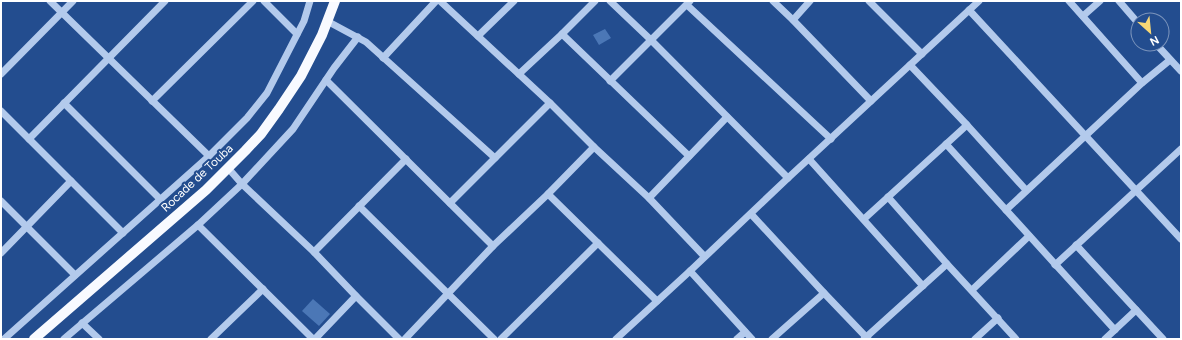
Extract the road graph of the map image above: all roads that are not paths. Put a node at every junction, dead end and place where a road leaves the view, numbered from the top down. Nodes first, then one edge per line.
1 (50, 1) edge
2 (73, 1) edge
3 (165, 1) edge
4 (253, 1) edge
5 (264, 1) edge
6 (310, 1) edge
7 (335, 1) edge
8 (436, 1) edge
9 (440, 1) edge
10 (514, 1) edge
11 (594, 1) edge
12 (610, 1) edge
13 (773, 1) edge
14 (810, 1) edge
15 (870, 1) edge
16 (979, 1) edge
17 (1068, 1) edge
18 (1100, 1) edge
19 (1119, 1) edge
20 (688, 3) edge
21 (969, 10) junction
22 (62, 12) junction
23 (1130, 14) edge
24 (1083, 16) junction
25 (793, 20) junction
26 (327, 21) junction
27 (297, 34) junction
28 (562, 34) junction
29 (478, 36) junction
30 (358, 37) junction
31 (651, 40) junction
32 (1163, 52) edge
33 (922, 54) junction
34 (108, 58) junction
35 (383, 58) junction
36 (1170, 60) junction
37 (910, 65) junction
38 (1181, 71) edge
39 (1, 74) edge
40 (519, 74) junction
41 (326, 80) junction
42 (610, 81) junction
43 (1142, 83) junction
44 (152, 101) junction
45 (871, 101) junction
46 (64, 102) junction
47 (550, 103) junction
48 (1, 111) edge
49 (727, 117) junction
50 (967, 125) junction
51 (1086, 136) junction
52 (29, 139) junction
53 (831, 139) junction
54 (946, 144) junction
55 (594, 147) junction
56 (1181, 150) edge
57 (209, 156) junction
58 (689, 156) junction
59 (495, 158) junction
60 (406, 159) junction
61 (809, 159) junction
62 (228, 168) junction
63 (788, 178) junction
64 (71, 181) junction
65 (242, 184) junction
66 (1026, 190) junction
67 (1136, 190) junction
68 (548, 194) junction
69 (649, 198) junction
70 (888, 198) junction
71 (160, 199) junction
72 (1, 201) edge
73 (450, 203) junction
74 (360, 206) junction
75 (1006, 210) junction
76 (751, 214) junction
77 (864, 219) junction
78 (198, 225) junction
79 (27, 227) junction
80 (123, 232) junction
81 (1029, 236) junction
82 (1181, 239) edge
83 (598, 243) junction
84 (1076, 245) junction
85 (493, 246) junction
86 (314, 252) junction
87 (1, 253) edge
88 (704, 256) junction
89 (948, 264) junction
90 (1054, 265) junction
91 (690, 271) junction
92 (76, 275) junction
93 (923, 286) junction
94 (263, 289) junction
95 (972, 290) junction
96 (449, 293) junction
97 (824, 293) junction
98 (356, 296) junction
99 (657, 301) junction
100 (1136, 310) junction
101 (998, 318) junction
102 (82, 323) junction
103 (1115, 330) junction
104 (745, 332) junction
105 (866, 338) edge
106 (4, 339) edge
107 (34, 339) edge
108 (64, 339) edge
109 (99, 339) edge
110 (211, 339) edge
111 (314, 339) edge
112 (399, 339) edge
113 (405, 339) edge
114 (494, 339) edge
115 (501, 339) edge
116 (616, 339) edge
117 (737, 339) edge
118 (752, 339) edge
119 (772, 339) edge
120 (976, 339) edge
121 (1016, 339) edge
122 (1105, 339) edge
123 (1162, 339) edge

1 - 22 street
2 - 22 street
3 - 34 street
4 - 44 street
5 - 27 street
6 - 27 street
7 - 26 main road, Rocade de Touba
8 - 35 street
9 - 29 street
10 - 29 street
11 - 28 street
12 - 31 street
13 - 25 street
14 - 25 street
15 - 33 street
16 - 21 street
17 - 24 street
18 - 24 street
19 - 23 street
20 - 31 street
20 - 53 street
21 - 33 street
21 - 51 street
22 - 34 street
22 - 39 street
24 - 43 street
25 - 45 street
26 - 30 street
26 - 62 main road, Rocade de Touba
27 - 57 street
28 - 40 street
28 - 42 street
29 - 40 street
30 - 35 street
30 - 41 street
31 - 42 street
31 - 49 street
32 - 36 street
33 - 37 street
34 - 44 street
34 - 46 street
35 - 59 street
36 - 38 street
36 - 43 street
37 - 45 street
37 - 50 street
40 - 47 street
41 - 60 street
41 - 65 street
42 - 58 street
43 - 51 street
44 - 57 street
45 - 53 street
46 - 52 street
46 - 71 street
47 - 55 street
47 - 59 street
48 - 52 street
49 - 58 street
49 - 63 street
50 - 54 street
50 - 66 street
51 - 66 street
51 - 67 street
52 - 64 street
53 - 61 street
54 - 70 street
54 - 75 street
55 - 68 street
55 - 69 street
56 - 67 street
57 - 71 street
58 - 69 street
59 - 73 street
60 - 73 street
60 - 74 street
61 - 63 street
61 - 77 street
62 - 65 street
62 - 107 main road, Rocade de Touba
63 - 76 street
64 - 79 street
64 - 80 street
65 - 78 street
65 - 86 street
66 - 75 street
67 - 82 street
67 - 84 street
68 - 83 street
68 - 85 street
69 - 88 street
70 - 77 street
70 - 89 street
71 - 80 street
72 - 79 street
73 - 85 street
74 - 86 street
74 - 96 street
75 - 81 street
76 - 88 street
76 - 97 street
77 - 93 street
78 - 94 street
78 - 102 street
79 - 87 street
79 - 92 street
80 - 92 street
81 - 90 street
81 - 95 street
83 - 99 street
83 - 115 street
84 - 90 street
84 - 100 street
85 - 96 street
86 - 98 street
88 - 91 street
89 - 93 street
89 - 95 street
90 - 103 street
91 - 99 street
91 - 104 street
92 - 106 street
93 - 105 street
94 - 110 street
94 - 111 street
95 - 101 street
96 - 113 street
96 - 114 street
97 - 105 street
97 - 119 street
98 - 111 street
98 - 112 street
99 - 116 street
100 - 103 street
100 - 123 street
101 - 120 street
101 - 121 street
102 - 108 street
102 - 109 street
103 - 122 street
104 - 117 street
104 - 118 street

